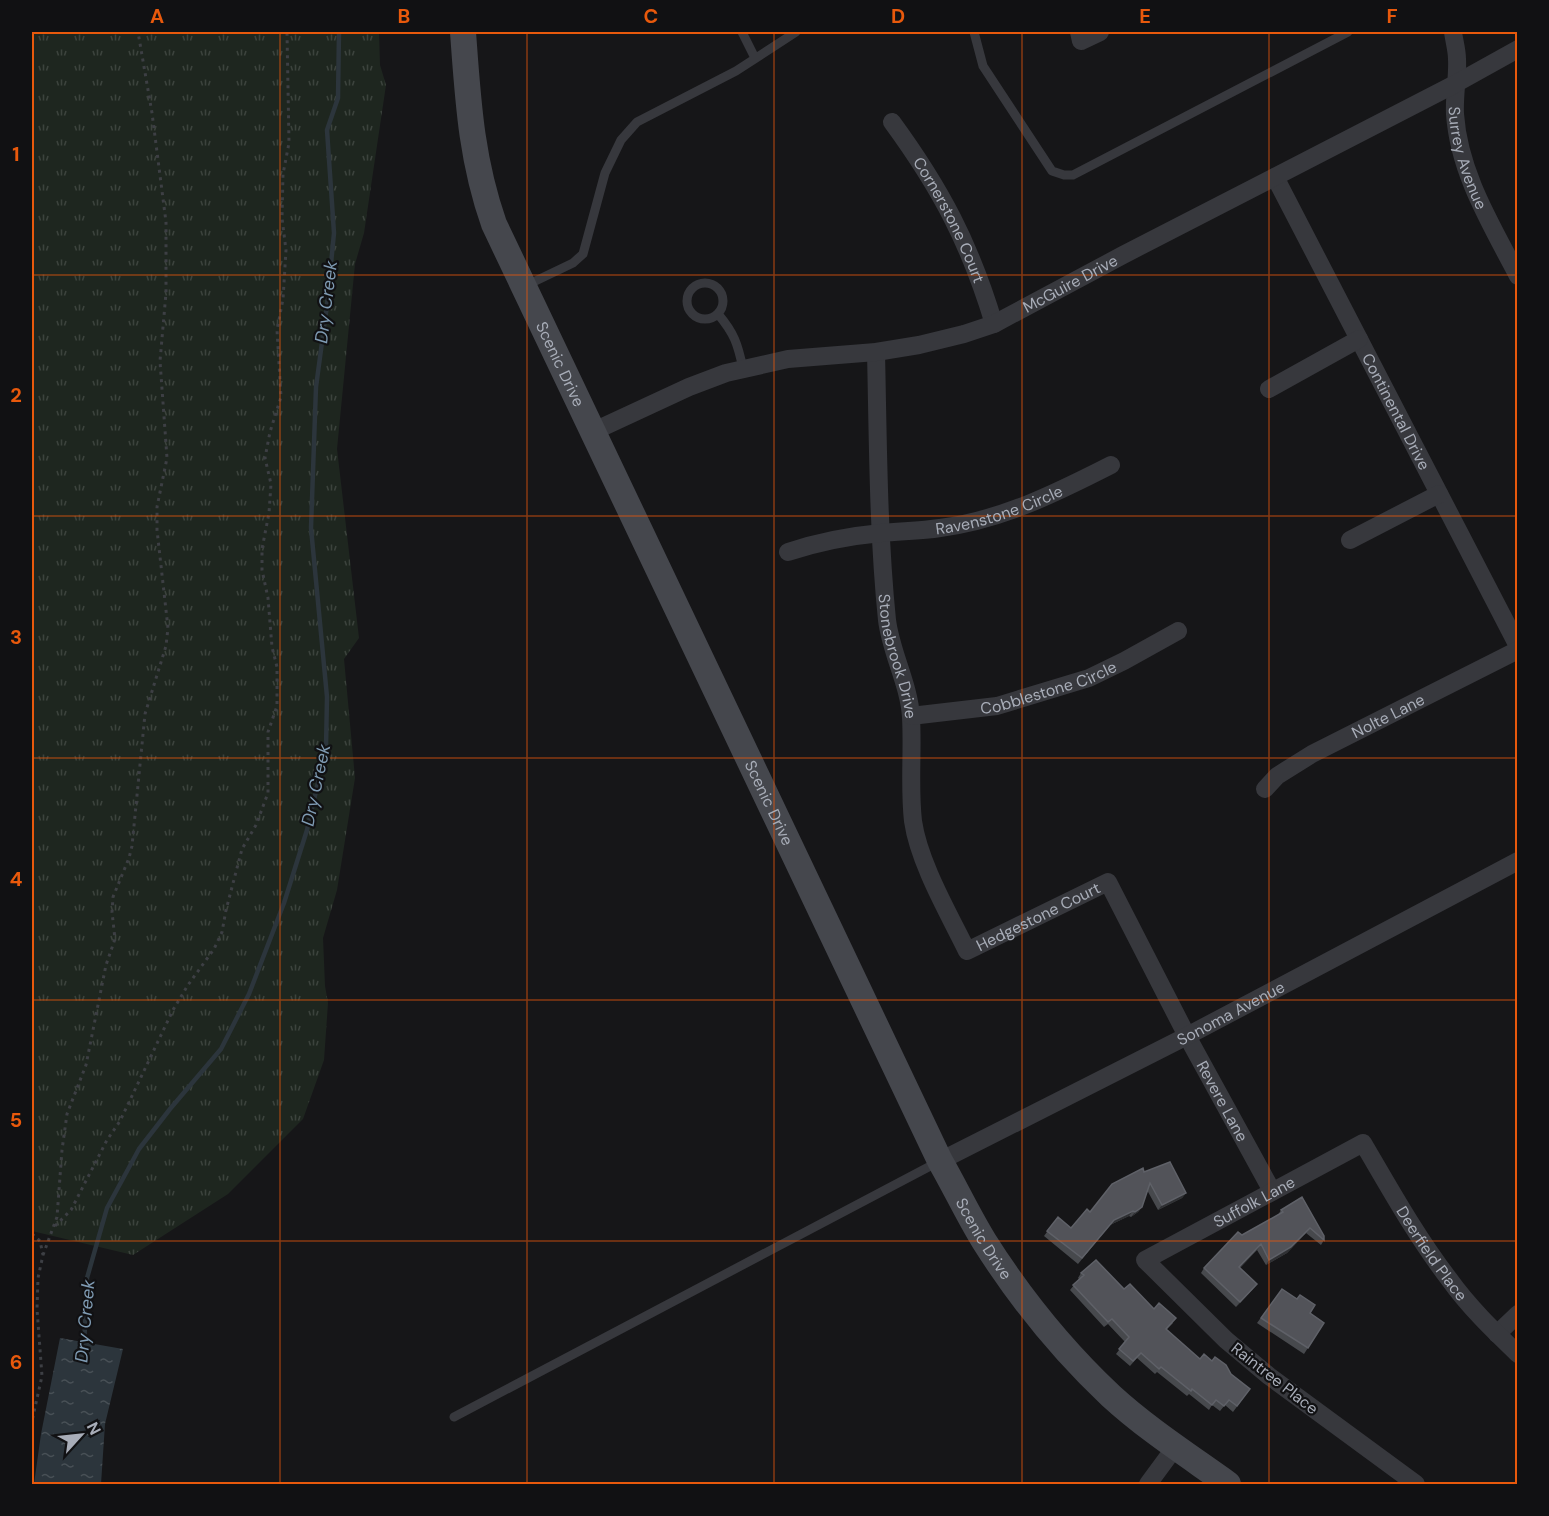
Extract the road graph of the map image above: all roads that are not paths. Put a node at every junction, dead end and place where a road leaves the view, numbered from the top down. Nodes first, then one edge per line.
1 (463, 32) edge
2 (742, 32) edge
3 (795, 32) edge
4 (974, 32) edge
5 (1100, 32) edge
6 (1348, 32) edge
7 (1452, 32) edge
8 (1080, 36) edge
9 (1518, 49) edge
10 (755, 58) junction
11 (1455, 84) junction
12 (892, 122) dead end
13 (1275, 177) junction
14 (1518, 276) edge
15 (523, 287) junction
16 (718, 314) junction
17 (994, 324) junction
18 (1359, 339) junction
19 (876, 352) junction
20 (742, 369) junction
21 (1269, 389) dead end
22 (592, 432) junction
23 (1111, 465) dead end
24 (1439, 494) junction
25 (880, 533) junction
26 (1350, 540) dead end
27 (788, 552) dead end
28 (1178, 631) dead end
29 (1518, 648) edge
30 (911, 716) junction
31 (1265, 789) dead end
32 (1518, 861) edge
33 (1108, 882) joint
34 (968, 951) joint
35 (1187, 1036) junction
36 (1363, 1143) joint
37 (940, 1161) junction
38 (1272, 1191) junction
39 (1145, 1260) joint
40 (1518, 1314) edge
41 (1497, 1334) junction
42 (1518, 1354) edge
43 (454, 1417) dead end
44 (1176, 1446) junction
45 (1148, 1485) edge
46 (1228, 1485) edge
47 (1416, 1485) edge

1 - 15 main road, Scenic Drive
2 - 10 lane
3 - 10 lane
4 - 6 lane
5 - 8 street
7 - 11 street, Surrey Avenue
9 - 11 street, McGuire Drive
10 - 15 lane
11 - 13 street, McGuire Drive
11 - 14 street, Surrey Avenue
12 - 17 street, Cornerstone Court
13 - 17 street, McGuire Drive
13 - 18 street, Continental Drive
15 - 22 main road, Scenic Drive
16 - 16 lane
16 - 20 lane
17 - 19 street, McGuire Drive
18 - 21 street
18 - 24 street, Continental Drive
19 - 20 street, McGuire Drive
19 - 25 street, Stonebrook Drive
20 - 22 street, McGuire Drive
22 - 37 main road, Scenic Drive
23 - 25 street, Ravenstone Circle
24 - 26 street
24 - 29 street, Continental Drive
25 - 27 street, Ravenstone Circle
25 - 30 street, Stonebrook Drive
28 - 30 street, Cobblestone Circle
29 - 31 street, Nolte Lane
30 - 34 street, Stonebrook Drive
32 - 35 street, Sonoma Avenue
33 - 34 street, Hedgestone Court
33 - 35 street, Revere Lane
35 - 37 street, Sonoma Avenue
35 - 38 street, Revere Lane
36 - 38 street, Suffolk Lane
36 - 41 street, Deerfield Place
37 - 43 lane
37 - 44 main road, Scenic Drive
38 - 39 street, Suffolk Lane
39 - 47 street, Raintree Place
40 - 41 street
41 - 42 street, Deerfield Place
44 - 45 street
44 - 46 main road, Scenic Drive

